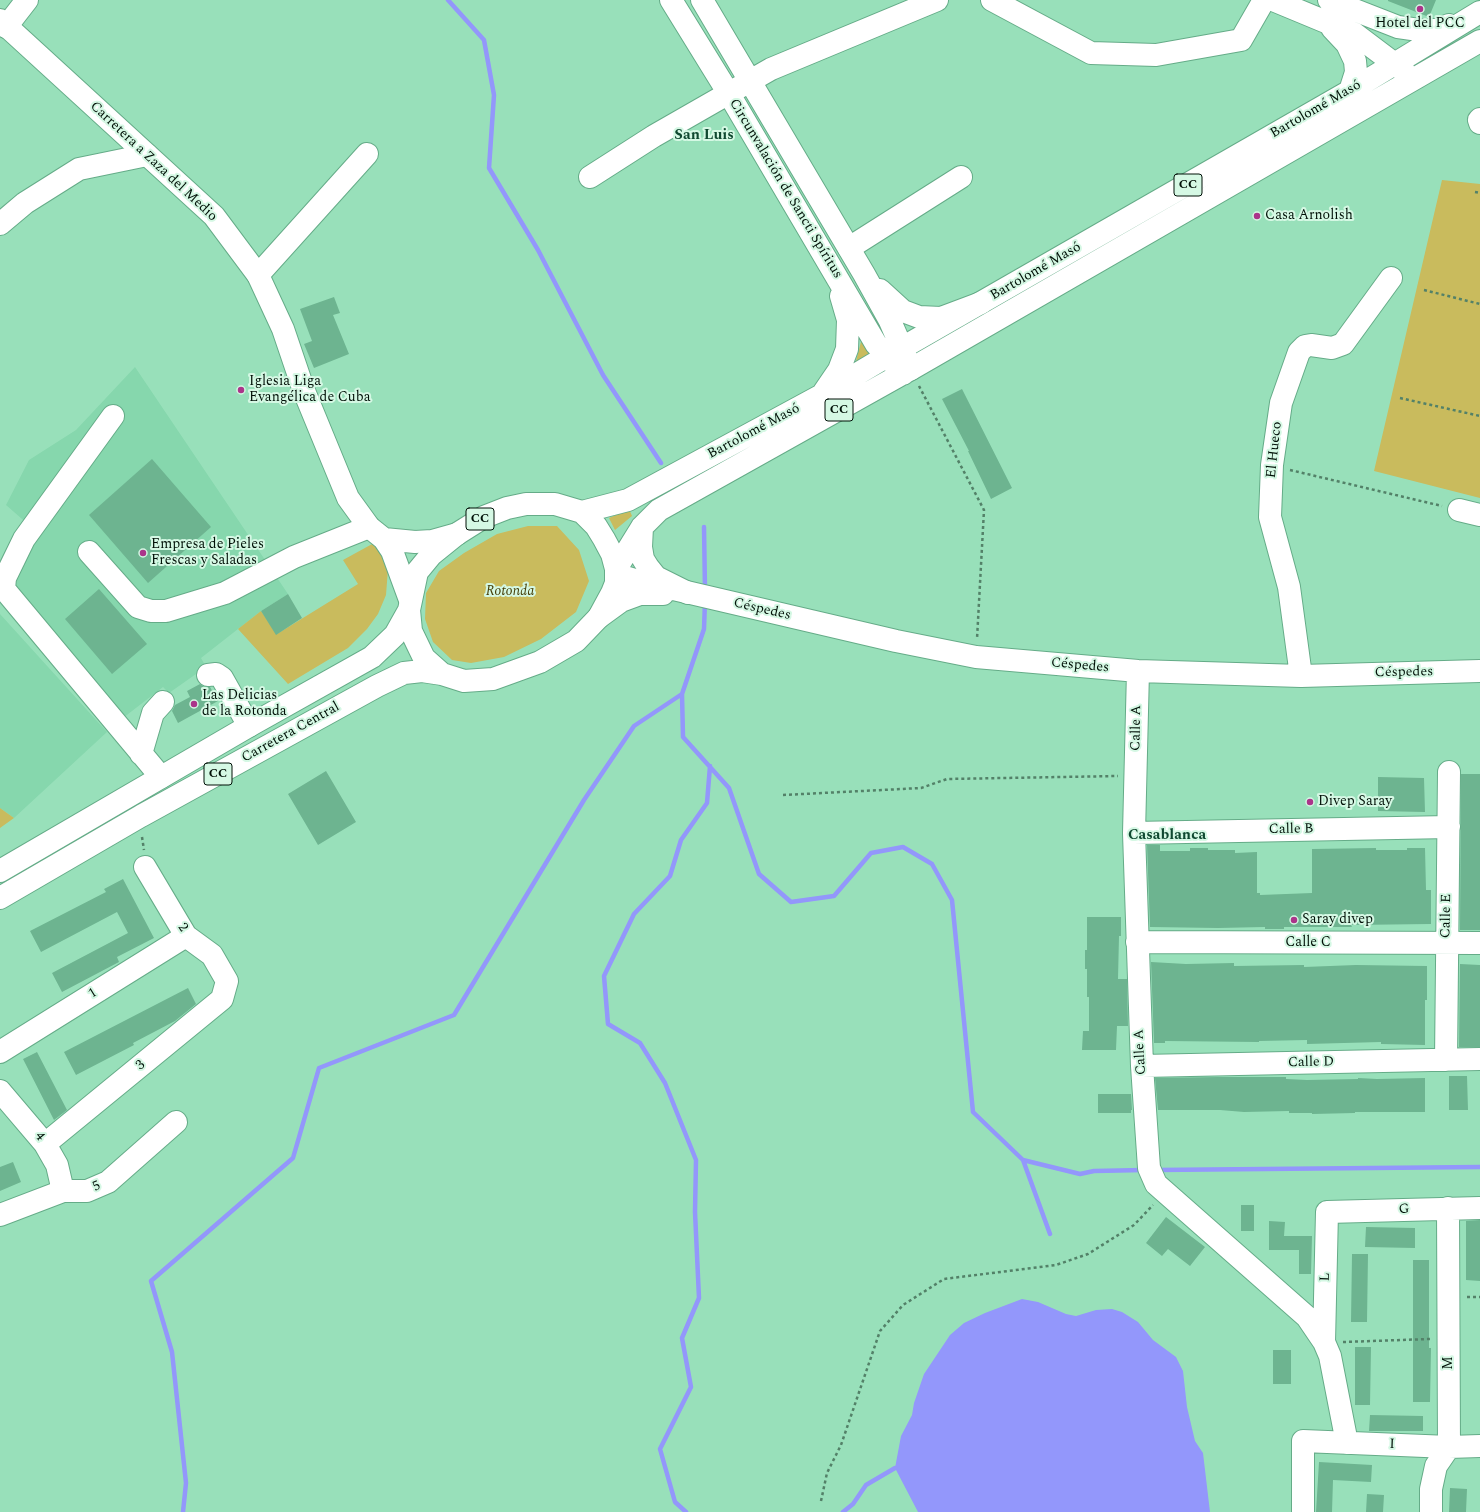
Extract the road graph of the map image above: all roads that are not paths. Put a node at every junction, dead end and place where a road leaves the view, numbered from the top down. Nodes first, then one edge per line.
1 (27, 0) edge
2 (671, 0) edge
3 (702, 0) edge
4 (937, 0) edge
5 (992, 0) edge
6 (1264, 0) edge
7 (1273, 0) edge
8 (1328, 0) edge
9 (1475, 15) edge
10 (1325, 22) junction
11 (3, 23) edge
12 (1480, 41) edge
13 (1401, 59) junction
14 (1416, 78) junction
15 (750, 81) junction
16 (1350, 91) junction
17 (728, 94) junction
18 (1480, 119) edge
19 (1480, 123) edge
20 (366, 154) dead end
21 (148, 155) junction
22 (590, 177) dead end
23 (961, 177) dead end
24 (0, 224) edge
25 (849, 248) junction
26 (823, 254) junction
27 (864, 274) junction
28 (258, 275) junction
29 (1391, 278) dead end
30 (981, 303) junction
31 (894, 352) junction
32 (907, 372) junction
33 (822, 395) junction
34 (113, 416) dead end
35 (1459, 510) road end
36 (582, 512) junction
37 (1480, 515) edge
38 (642, 528) junction
39 (376, 533) junction
40 (457, 534) junction
41 (90, 552) dead end
42 (616, 570) junction
43 (691, 594) junction
44 (409, 605) junction
45 (599, 616) junction
46 (1138, 671) junction
47 (1480, 671) edge
48 (442, 674) junction
49 (208, 675) dead end
50 (1301, 676) junction
51 (163, 702) dead end
52 (249, 726) junction
53 (140, 754) junction
54 (1449, 772) dead end
55 (161, 777) junction
56 (1449, 827) junction
57 (1134, 833) junction
58 (145, 867) road end
59 (0, 871) edge
60 (0, 898) edge
61 (186, 936) junction
62 (1137, 942) junction
63 (1446, 943) junction
64 (1480, 943) edge
65 (227, 981) joint
66 (0, 1052) edge
67 (1480, 1059) edge
68 (1446, 1060) junction
69 (1142, 1066) junction
70 (0, 1091) edge
71 (176, 1122) dead end
72 (45, 1144) junction
73 (63, 1191) junction
74 (1448, 1208) junction
75 (1480, 1208) edge
76 (1327, 1212) joint
77 (0, 1215) edge
78 (1327, 1349) junction
79 (1347, 1443) junction
80 (1480, 1446) edge
81 (1449, 1447) junction
82 (1303, 1512) edge
83 (1431, 1512) edge

1 - 11 main road
2 - 17 main road, Circunvalación de Sancti Spíritus
3 - 15 main road, Circunvalación de Sancti Spíritus
4 - 15 main road
5 - 6 main road
7 - 10 main road
8 - 9 main road
8 - 13 main road
9 - 13 main road, Bartolomé Masó / CC
10 - 13 main road
10 - 16 main road
11 - 21 main road, Carretera a Zaza del Medio
12 - 14 main road, Bartolomé Masó / CC
13 - 14 main road
13 - 16 main road, Bartolomé Masó / CC
14 - 32 main road, Bartolomé Masó / CC
15 - 17 main road
15 - 25 main road, Circunvalación de Sancti Spíritus
16 - 30 main road, Bartolomé Masó / CC
17 - 22 main road
17 - 26 main road, Circunvalación de Sancti Spíritus
18 - 19 main road
20 - 28 main road
21 - 24 main road
21 - 28 main road, Carretera a Zaza del Medio
23 - 25 main road
25 - 27 main road, Circunvalación de Sancti Spíritus
26 - 31 main road, Circunvalación de Sancti Spíritus
26 - 33 main road
27 - 30 main road
27 - 31 main road, Circunvalación de Sancti Spíritus
28 - 39 main road, Carretera a Zaza del Medio
29 - 50 main road, El Hueco
30 - 31 main road, Bartolomé Masó / CC
31 - 32 main road, Circunvalación de Sancti Spíritus
31 - 33 main road, Bartolomé Masó / CC
32 - 38 main road, Bartolomé Masó / CC
33 - 36 main road, Bartolomé Masó / CC
34 - 53 main road
35 - 37 main road
36 - 40 main road, CC
36 - 42 main road, CC
38 - 42 main road, Bartolomé Masó / CC
38 - 43 main road
39 - 40 main road
39 - 41 main road
39 - 44 main road, Carretera a Zaza del Medio
40 - 44 main road, CC
42 - 43 main road, Céspedes
42 - 45 main road, CC
43 - 45 main road, Céspedes
43 - 46 main road, Céspedes
44 - 48 main road, CC
44 - 52 main road, Carretera Central / CC
45 - 48 main road, CC
46 - 50 main road, Céspedes
46 - 57 main road, Calle A
47 - 50 main road, Céspedes
48 - 60 main road, Carretera Central / CC
49 - 52 main road
51 - 53 main road
52 - 55 main road, Carretera Central / CC
53 - 55 main road
54 - 56 main road, Calle E
55 - 59 main road, Carretera Central / CC
56 - 57 main road, Calle B
56 - 63 main road, Calle E
57 - 62 main road, Calle A
58 - 61 main road, 2
61 - 65 main road, 2
61 - 66 main road, 1
62 - 63 main road, Calle C
62 - 69 main road, Calle A
63 - 64 main road, Calle C
63 - 68 main road, Calle E
65 - 72 main road, 3
67 - 68 main road, Calle D
68 - 69 main road, Calle D
69 - 78 main road, Calle A
70 - 72 main road, 4
71 - 73 main road, 5
72 - 73 main road, 4
73 - 77 main road, 5
74 - 75 main road, G
74 - 76 main road, G
74 - 81 main road, M
76 - 78 main road, L
78 - 79 main road, L
79 - 81 main road, I
79 - 82 main road, I
80 - 81 main road, I
81 - 83 main road

